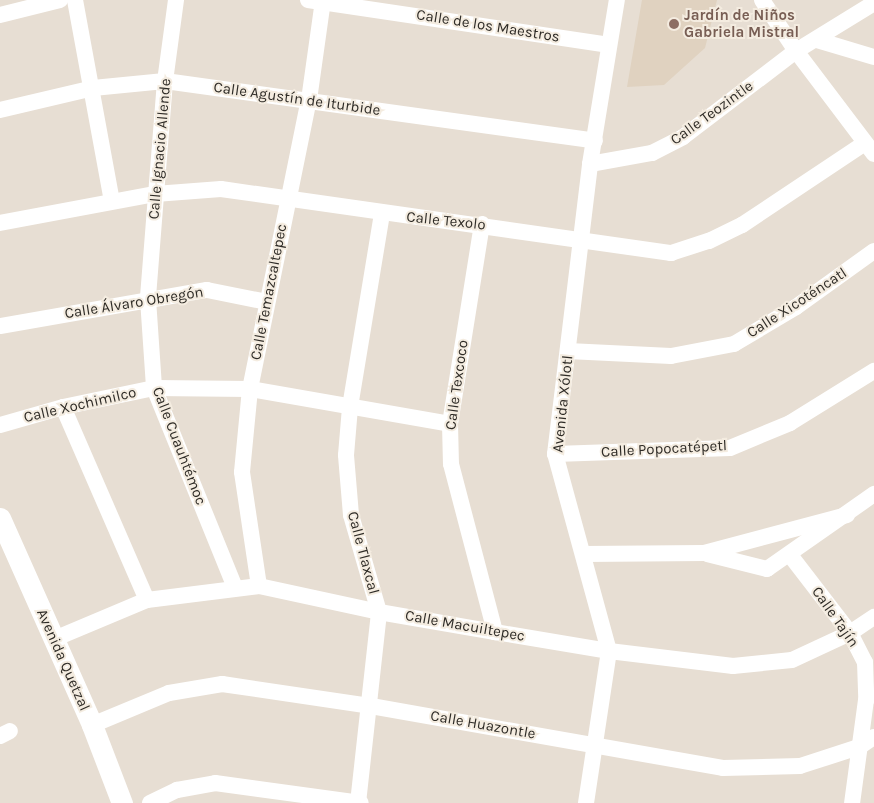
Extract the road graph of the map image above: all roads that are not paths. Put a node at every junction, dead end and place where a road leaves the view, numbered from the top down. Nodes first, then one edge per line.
1 (60, 0) edge
2 (75, 0) edge
3 (176, 0) edge
4 (617, 0) edge
5 (762, 0) edge
6 (318, 1) edge
7 (874, 3) edge
8 (0, 15) edge
9 (817, 40) junction
10 (608, 45) junction
11 (796, 51) junction
12 (874, 57) edge
13 (165, 81) junction
14 (93, 88) junction
15 (309, 100) junction
16 (0, 110) edge
17 (594, 141) junction
18 (870, 149) edge
19 (590, 164) junction
20 (155, 194) junction
21 (287, 200) junction
22 (112, 201) junction
23 (382, 214) junction
24 (0, 223) edge
25 (482, 224) junction
26 (583, 241) junction
27 (874, 251) edge
28 (148, 299) junction
29 (267, 302) junction
30 (0, 326) edge
31 (568, 351) junction
32 (874, 371) edge
33 (154, 388) junction
34 (250, 389) junction
35 (63, 407) junction
36 (350, 407) junction
37 (450, 424) junction
38 (0, 425) edge
39 (555, 454) junction
40 (874, 494) edge
41 (847, 515) junction
42 (0, 518) edge
43 (704, 553) junction
44 (584, 554) junction
45 (790, 555) junction
46 (259, 586) junction
47 (235, 587) junction
48 (147, 600) junction
49 (379, 612) junction
50 (874, 616) edge
51 (496, 632) junction
52 (850, 633) junction
53 (54, 639) junction
54 (609, 651) junction
55 (371, 706) junction
56 (92, 725) junction
57 (874, 737) edge
58 (596, 745) junction
59 (859, 747) junction
60 (122, 803) edge
61 (150, 803) edge
62 (359, 803) edge
63 (586, 803) edge
64 (852, 803) edge

1 - 8 street
2 - 14 street
3 - 13 street, Calle Ignacio Allende
4 - 10 street, Avenida Xólotl
5 - 11 street
6 - 10 street, Calle de los Maestros
6 - 15 street, Calle Temazcaltepec
7 - 9 street, Calle Teozintle
9 - 11 street, Calle Teozintle
9 - 12 street
10 - 17 street, Avenida Xólotl
11 - 18 street
11 - 19 street, Calle Teozintle
13 - 14 street, Calle Agustín de Iturbide
13 - 15 street, Calle Agustín de Iturbide
13 - 20 street, Calle Ignacio Allende
14 - 16 street, Calle Agustín de Iturbide
14 - 22 street
15 - 17 street, Calle Agustín de Iturbide
15 - 21 street, Calle Temazcaltepec
17 - 19 street, Avenida Xólotl
18 - 26 street, Calle Texolo
19 - 26 street, Avenida Xólotl
20 - 21 street, Calle Texolo
20 - 22 street, Calle Texolo
20 - 28 street, Calle Ignacio Allende
21 - 23 street, Calle Texolo
21 - 29 street, Calle Temazcaltepec
22 - 24 street, Calle Texolo
23 - 25 street, Calle Texolo
23 - 36 street, Calle Tlaxcal
25 - 26 street, Calle Texolo
25 - 37 street, Calle Texcoco
26 - 31 street, Avenida Xólotl
27 - 31 street, Calle Xicoténcatl
28 - 29 street, Calle Álvaro Obregón
28 - 30 street, Calle Álvaro Obregón
28 - 33 street, Calle Cuauhtémoc
29 - 34 street, Calle Temazcaltepec
31 - 39 street, Avenida Xólotl
32 - 39 street, Calle Popocatépetl
33 - 34 street, Calle Xochimilco
33 - 35 street, Calle Xochimilco
33 - 47 street, Calle Cuauhtémoc
34 - 36 street, Calle Xochimilco
34 - 46 street, Calle Temazcaltepec
35 - 38 street, Calle Xochimilco
35 - 48 street
36 - 37 street, Calle Xochimilco
36 - 49 street, Calle Tlaxcal
37 - 51 street, Calle Texcoco
39 - 44 street, Avenida Xólotl
40 - 41 street
41 - 43 street
41 - 45 street
42 - 53 street, Avenida Quetzal
43 - 44 street
43 - 45 street
44 - 54 street, Avenida Xólotl
45 - 52 street, Calle Tajín
46 - 47 street, Calle Macuiltepec
46 - 49 street, Calle Macuiltepec
47 - 48 street, Calle Macuiltepec
48 - 53 street, Calle Macuiltepec
49 - 51 street, Calle Macuiltepec
49 - 55 street, Calle Tlaxcal
50 - 52 street, Calle Macuiltepec
51 - 54 street, Calle Macuiltepec
52 - 54 street, Calle Macuiltepec
52 - 59 street, Calle Tajín
53 - 56 street, Avenida Quetzal
54 - 58 street, Avenida Xólotl
55 - 56 street, Calle Huazontle
55 - 58 street, Calle Huazontle
55 - 62 street, Calle Tlaxcal
56 - 60 street, Avenida Quetzal
57 - 59 street, Calle Huazontle
58 - 59 street, Calle Huazontle
58 - 63 street, Avenida Xólotl
59 - 64 street, Calle Tajín
61 - 62 street

